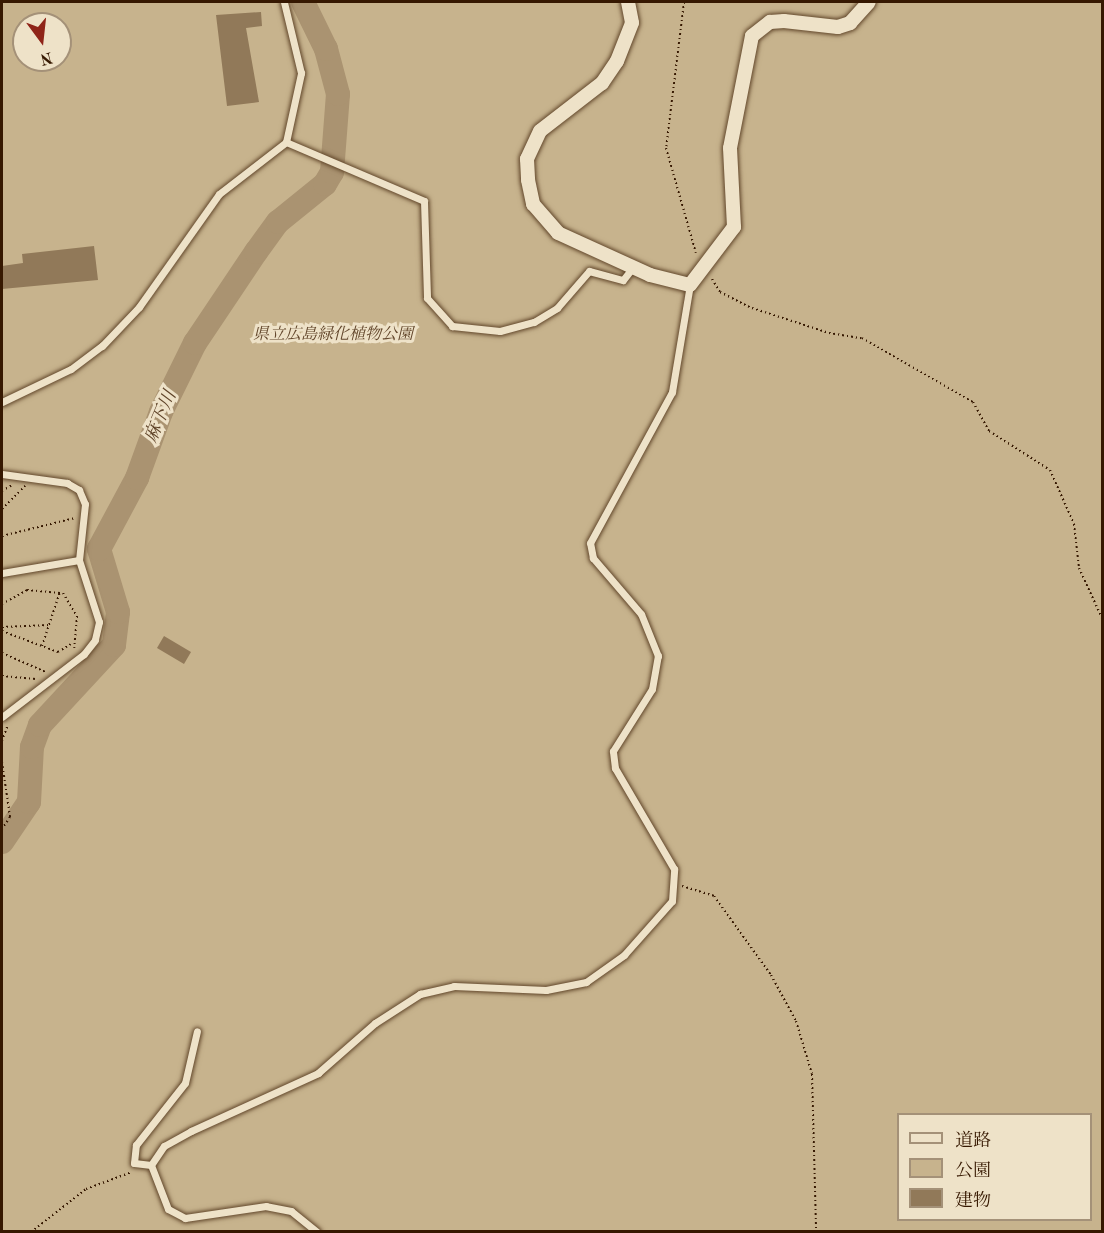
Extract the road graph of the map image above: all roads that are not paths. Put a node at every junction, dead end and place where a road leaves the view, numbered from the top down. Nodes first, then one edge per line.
1 (284, 2) edge
2 (628, 2) edge
3 (869, 2) edge
4 (286, 142) junction
5 (633, 267) junction
6 (690, 285) junction
7 (2, 402) edge
8 (2, 474) edge
9 (79, 560) junction
10 (2, 573) edge
11 (2, 717) edge
12 (197, 1031) dead end
13 (151, 1165) junction
14 (317, 1232) edge

1 - 4 lane
2 - 5 street
3 - 6 street
4 - 5 lane
4 - 7 lane
5 - 6 street
6 - 13 lane
8 - 9 lane
9 - 10 lane
9 - 11 lane
12 - 13 lane
13 - 14 lane

